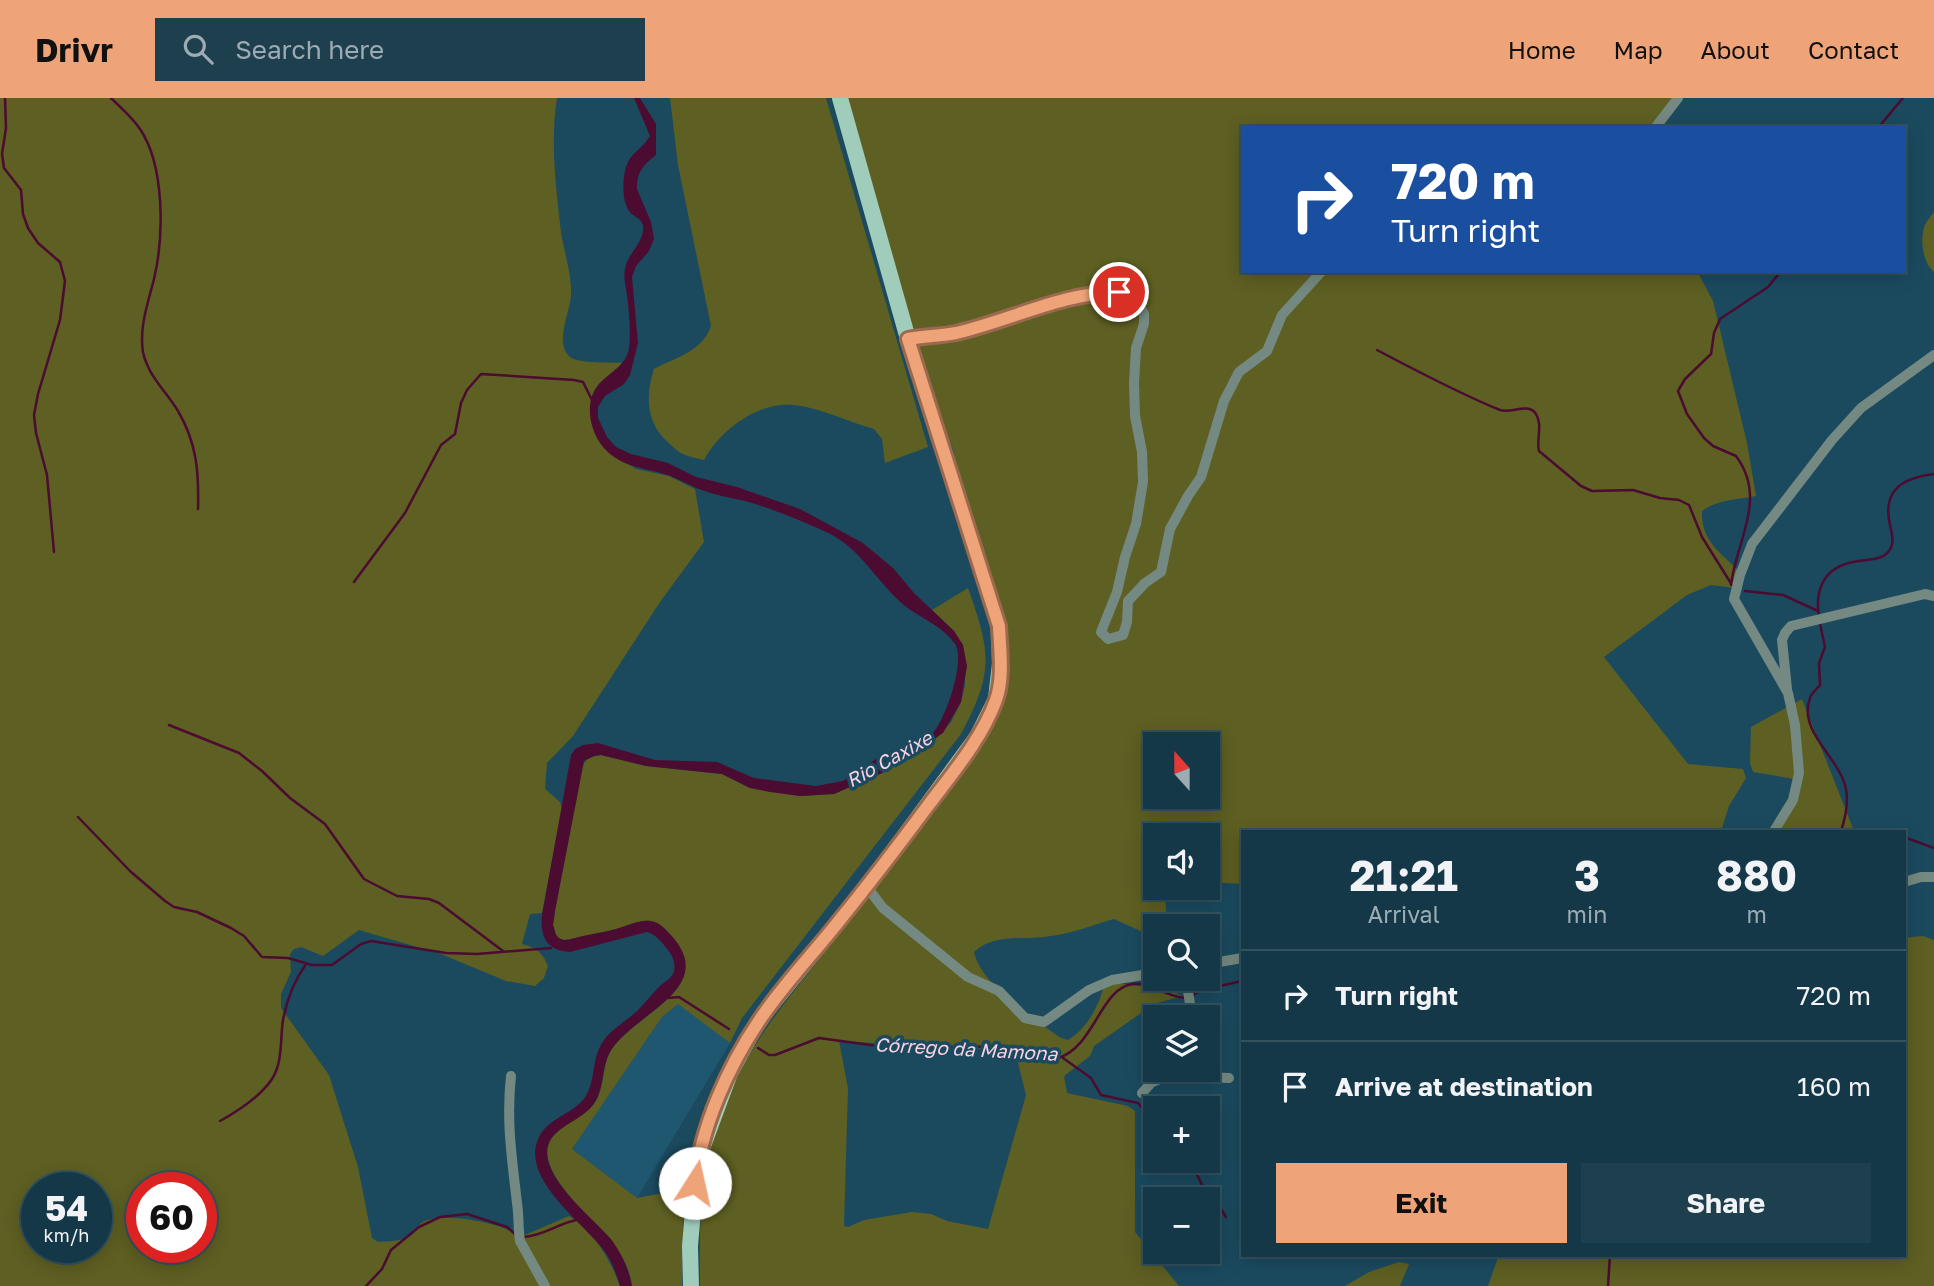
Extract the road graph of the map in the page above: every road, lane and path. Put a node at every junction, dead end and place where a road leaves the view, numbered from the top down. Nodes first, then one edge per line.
1 (840, 98) edge
2 (1678, 98) edge
3 (1656, 126) edge
4 (1320, 273) edge
5 (908, 339) junction
6 (1934, 355) edge
7 (1934, 596) edge
8 (1788, 693) junction
9 (1775, 830) edge
10 (1934, 877) edge
11 (1906, 881) edge
12 (867, 887) junction
13 (1241, 958) edge
14 (1220, 962) edge
15 (1143, 975) edge
16 (511, 1076) dead end
17 (1220, 1078) edge
18 (1229, 1078) dead end
19 (1152, 1082) edge
20 (1142, 1093) dead end
21 (545, 1286) edge
22 (691, 1286) edge

1 - 5 main road
2 - 3 street
4 - 5 street
5 - 12 main road
6 - 8 street
7 - 8 street
8 - 9 street
10 - 11 street
12 - 15 street
12 - 22 main road
13 - 14 street
16 - 21 street
17 - 18 street
19 - 20 street

